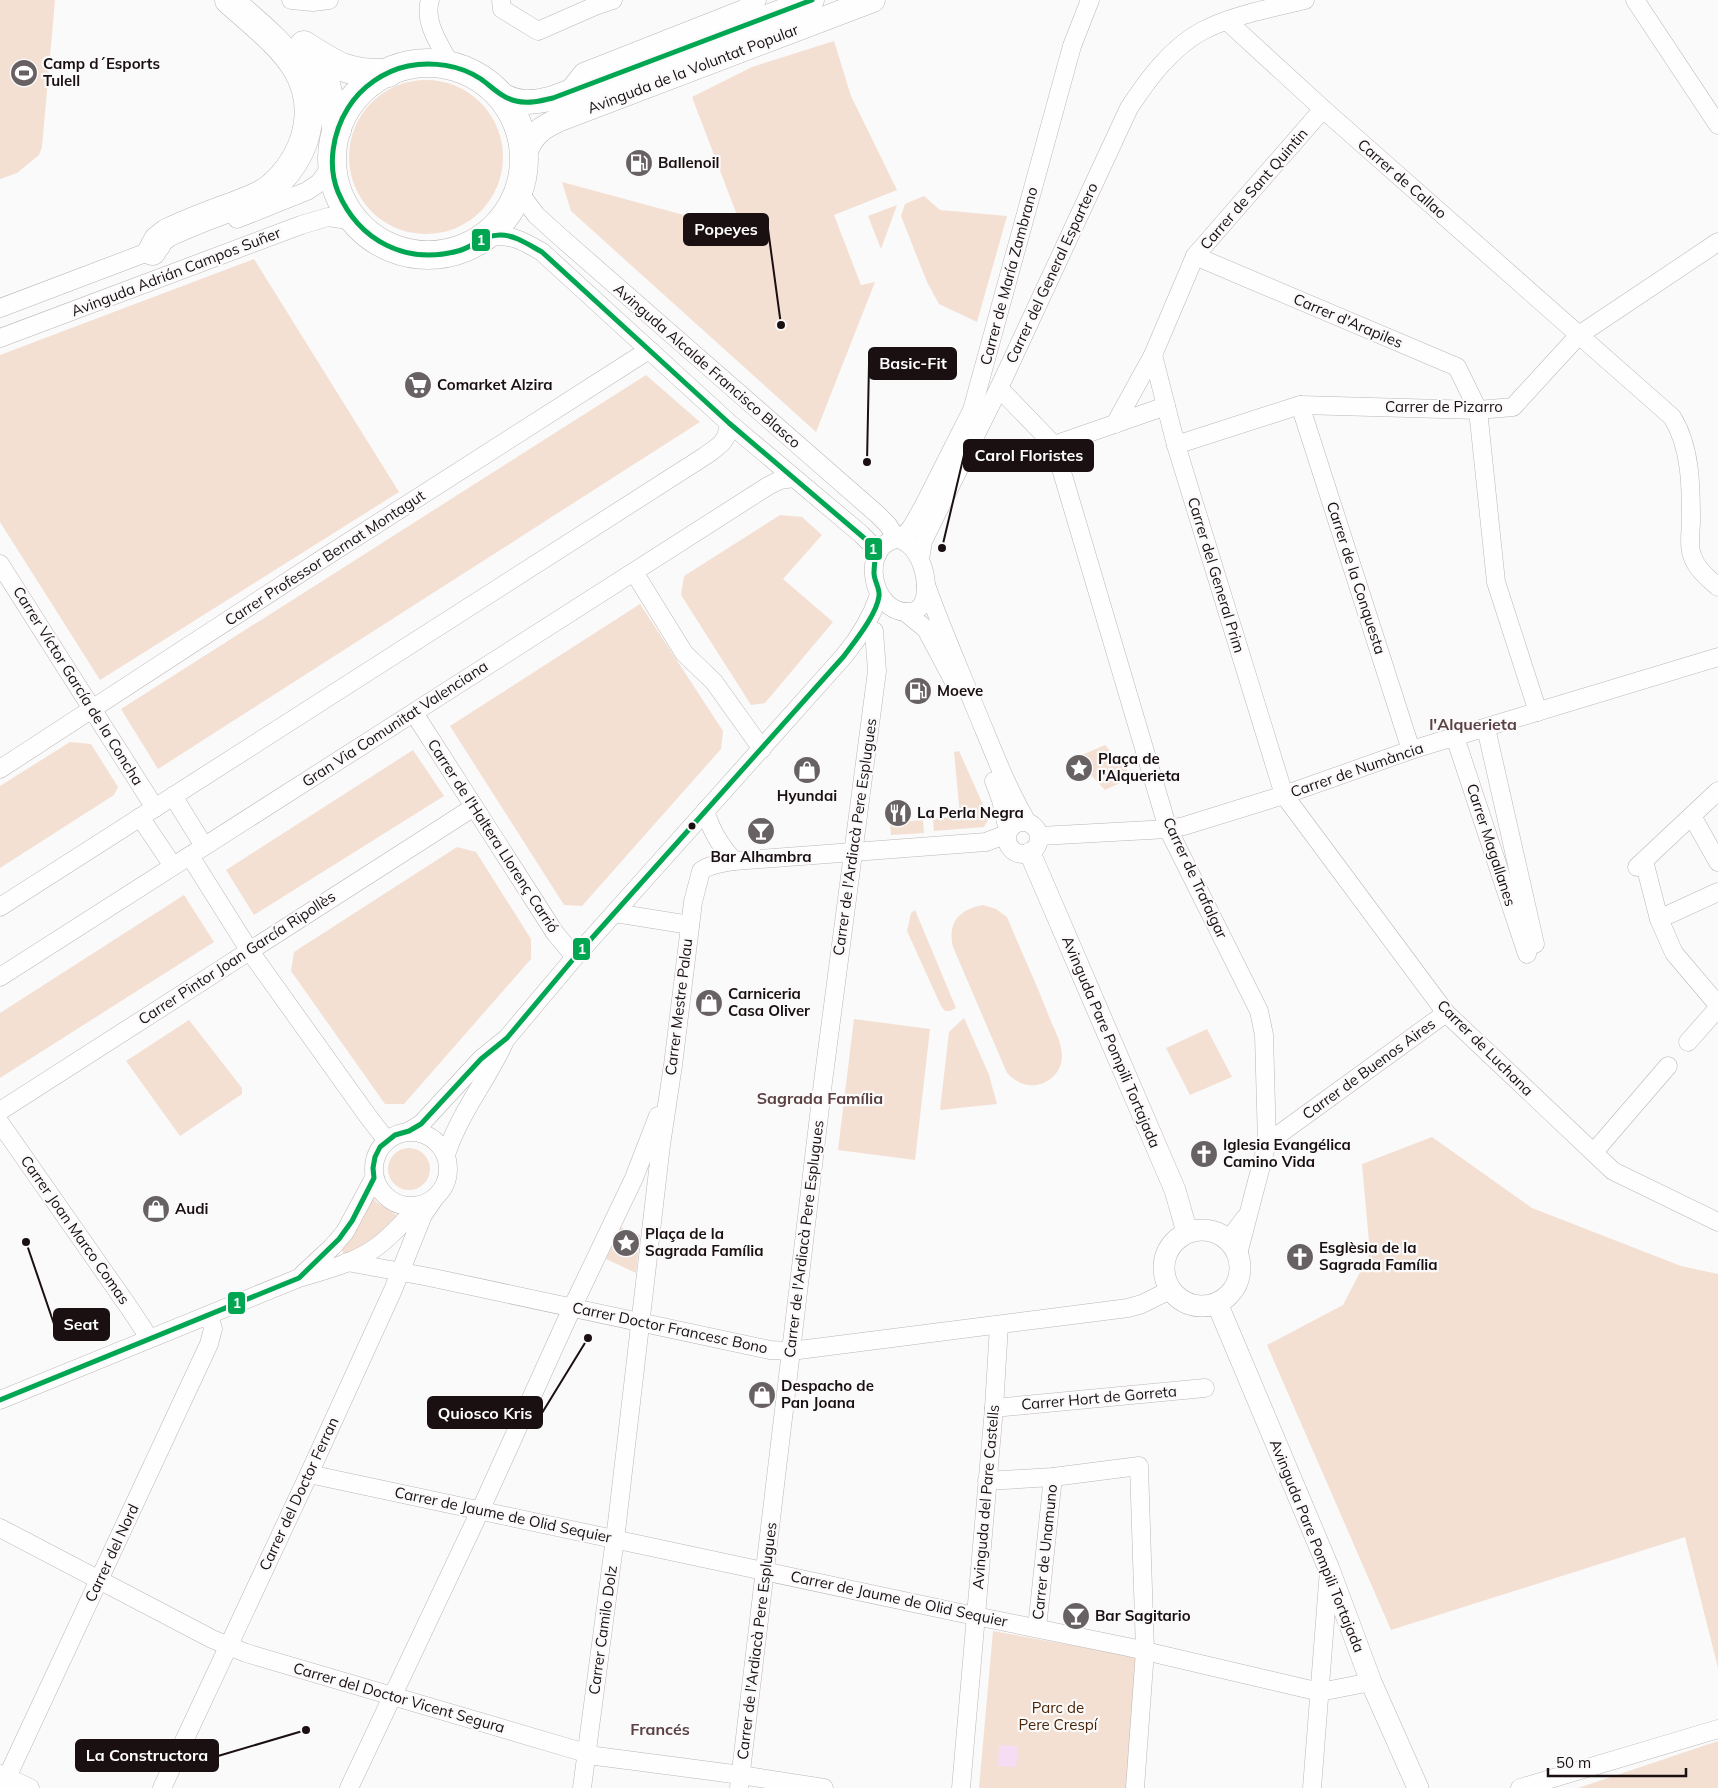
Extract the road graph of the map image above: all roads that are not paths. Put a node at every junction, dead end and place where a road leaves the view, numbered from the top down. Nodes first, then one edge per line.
1 (229, 0) edge
2 (248, 0) edge
3 (291, 0) edge
4 (329, 0) edge
5 (430, 0) edge
6 (501, 0) edge
7 (612, 0) edge
8 (757, 0) edge
9 (812, 0) edge
10 (873, 0) edge
11 (1090, 0) edge
12 (1305, 0) edge
13 (1635, 0) edge
14 (1227, 21) junction
15 (284, 32) junction
16 (451, 66) junction
17 (388, 73) junction
18 (567, 92) junction
19 (498, 93) junction
20 (1323, 109) junction
21 (1718, 125) edge
22 (337, 130) junction
23 (524, 153) junction
24 (332, 165) junction
25 (519, 192) junction
26 (355, 221) junction
27 (486, 237) junction
28 (1718, 242) edge
29 (152, 251) junction
30 (1195, 256) junction
31 (0, 308) edge
32 (1578, 334) junction
33 (0, 338) edge
34 (651, 351) junction
35 (1153, 355) junction
36 (999, 388) junction
37 (1300, 405) junction
38 (1166, 406) junction
39 (1478, 410) junction
40 (729, 423) junction
41 (1115, 424) junction
42 (1054, 445) junction
43 (1176, 446) junction
44 (793, 478) junction
45 (899, 539) junction
46 (877, 555) junction
47 (920, 559) junction
48 (0, 564) edge
49 (634, 572) junction
50 (926, 585) junction
51 (1718, 587) edge
52 (879, 594) junction
53 (902, 612) junction
54 (874, 631) junction
55 (850, 649) junction
56 (1718, 657) edge
57 (93, 710) junction
58 (1538, 712) junction
59 (414, 713) junction
60 (1486, 728) junction
61 (1455, 737) junction
62 (762, 749) junction
63 (1411, 750) junction
64 (0, 769) edge
65 (1718, 791) edge
66 (1284, 795) junction
67 (173, 796) junction
68 (474, 807) junction
69 (705, 811) junction
70 (148, 812) junction
71 (1692, 816) junction
72 (1027, 822) junction
73 (1168, 829) junction
74 (1008, 833) junction
75 (1035, 844) junction
76 (197, 851) junction
77 (852, 852) junction
78 (734, 861) junction
79 (1718, 862) edge
80 (173, 866) junction
81 (1718, 892) edge
82 (0, 907) edge
83 (614, 912) junction
84 (1659, 919) junction
85 (690, 925) junction
86 (249, 950) junction
87 (575, 956) junction
88 (0, 977) edge
89 (1718, 1007) edge
90 (1446, 1013) junction
91 (507, 1038) junction
92 (1688, 1042) dead end
93 (1668, 1066) dead end
94 (669, 1090) junction
95 (0, 1110) edge
96 (0, 1123) edge
97 (409, 1132) junction
98 (387, 1141) junction
99 (1267, 1143) junction
100 (1594, 1152) junction
101 (446, 1155) junction
102 (374, 1178) junction
103 (427, 1202) junction
104 (1247, 1216) junction
105 (1717, 1221) edge
106 (1187, 1232) junction
107 (1225, 1237) junction
108 (1238, 1254) junction
109 (347, 1262) junction
110 (400, 1272) junction
111 (299, 1278) junction
112 (1170, 1290) junction
113 (1217, 1303) junction
114 (572, 1308) junction
115 (208, 1315) junction
116 (641, 1322) junction
117 (999, 1325) junction
118 (148, 1339) junction
119 (791, 1351) junction
120 (1205, 1388) dead end
121 (0, 1400) edge
122 (994, 1408) junction
123 (309, 1474) junction
124 (1053, 1476) junction
125 (988, 1481) junction
126 (480, 1511) junction
127 (0, 1528) edge
128 (615, 1539) junction
129 (1328, 1569) junction
130 (765, 1571) junction
131 (100, 1580) junction
132 (976, 1616) junction
133 (1037, 1628) junction
134 (228, 1646) junction
135 (1145, 1650) junction
136 (1371, 1682) junction
137 (1320, 1692) junction
138 (393, 1696) junction
139 (1718, 1729) edge
140 (586, 1753) junction
141 (3, 1780) edge
142 (740, 1781) edge
143 (30, 1788) edge
144 (162, 1788) edge
145 (349, 1788) edge
146 (582, 1788) edge
147 (824, 1788) edge
148 (961, 1788) edge
149 (1135, 1788) edge
150 (1312, 1788) edge
151 (1418, 1788) edge
152 (1520, 1788) edge

1 - 29 main road
2 - 15 main road
3 - 4 street
5 - 16 street
6 - 7 street
8 - 18 street, Avinguda de la Voluntat Popular
9 - 18 main road, Avinguda de la Voluntat Popular
10 - 23 main road, Avinguda de la Voluntat Popular
11 - 45 street, Carrer de María Zambrano
12 - 14 street, Carrer del General Espartero
13 - 21 street
14 - 20 street, Carrer de Callao
14 - 36 street, Carrer del General Espartero
15 - 17 main road
15 - 22 main road
16 - 17 main road
16 - 19 main road
17 - 22 main road
18 - 19 main road, Avinguda de la Voluntat Popular
19 - 23 main road
20 - 30 street, Carrer de Sant Quintin
20 - 32 street, Carrer de Callao
22 - 24 main road
23 - 25 main road
24 - 26 main road
24 - 29 street, Avinguda Adrián Campos Suñer
25 - 27 main road
25 - 45 street, Avinguda Alcalde Francisco Blasco
26 - 27 main road
26 - 33 street, Avinguda Adrián Campos Suñer
27 - 34 street, Avinguda Alcalde Francisco Blasco
28 - 32 street, Carrer de Pizarro
29 - 31 street, Avinguda Adrián Campos Suñer
30 - 35 street, Carrer de Sant Quintin
30 - 39 street, Carrer d'Arapiles
32 - 39 street, Carrer de Pizarro
32 - 51 street, Carrer de Callao
34 - 40 street, Avinguda Alcalde Francisco Blasco
34 - 57 street, Carrer Professor Bernat Montagut
35 - 38 street, Carrer del General Prim
35 - 41 street, Carrer de Sant Quintin
36 - 42 street, Carrer de Trafalgar
36 - 47 street, Carrer del General Espartero
37 - 39 street, Carrer de Pizarro
37 - 43 street, Carrer de Pizarro
37 - 63 street, Carrer de la Conquesta
38 - 41 street
38 - 43 street, Carrer del General Prim
39 - 58 street
40 - 44 street, Avinguda Alcalde Francisco Blasco
40 - 67 street
41 - 42 street
42 - 73 street, Carrer de Trafalgar
43 - 66 street, Carrer del General Prim
44 - 46 street, Avinguda Alcalde Francisco Blasco
44 - 49 street, Gran Via Comunitat Valenciana
45 - 46 street
45 - 47 street
46 - 52 street
47 - 50 street
48 - 57 street, Carrer Víctor García de la Concha
49 - 59 street, Gran Via Comunitat Valenciana
49 - 62 street
50 - 53 street
50 - 72 street
52 - 53 street
52 - 55 street
53 - 54 street
53 - 74 street
54 - 55 street
54 - 77 street, Carrer de l'Ardiacà Pere Esplugues
55 - 62 street
56 - 58 street, Carrer de Numància
57 - 64 street, Carrer Professor Bernat Montagut
57 - 70 street, Carrer Víctor García de la Concha
58 - 60 street, Carrer de Numància
59 - 68 street, Carrer de l'Haltera Llorenç Carrió
59 - 76 street, Gran Via Comunitat Valenciana
60 - 61 street, Carrer de Numància
60 - 61 street, Carrer Magallanes
61 - 63 street, Carrer de Numància
62 - 69 street
63 - 66 street, Carrer de Numància
65 - 71 street
66 - 73 street, Carrer de Numància
66 - 90 street, Carrer de Luchana
67 - 70 street
67 - 76 street
68 - 86 street, Carrer Pintor Joan García Ripollès
68 - 87 street, Carrer de l'Haltera Llorenç Carrió
69 - 78 street
69 - 83 street
70 - 80 street, Carrer Víctor García de la Concha
70 - 82 street
71 - 79 street
71 - 84 street
72 - 74 street
72 - 75 street
73 - 75 street, Carrer de Numància
73 - 99 street, Carrer de Trafalgar
74 - 75 street
74 - 77 street
75 - 106 street, Avinguda Pare Pompili Tortajada
76 - 80 street, Gran Via Comunitat Valenciana
76 - 86 street
77 - 78 street
77 - 119 street, Carrer de l'Ardiacà Pere Esplugues
78 - 85 street, Carrer Mestre Palau
80 - 88 street, Gran Via Comunitat Valenciana
81 - 84 street
83 - 85 street, Carrer Mestre Palau
83 - 87 street
84 - 89 street
85 - 94 street, Carrer Mestre Palau
86 - 95 street, Carrer Pintor Joan García Ripollès
86 - 98 street
87 - 91 street
89 - 92 street
90 - 99 street, Carrer de Buenos Aires
90 - 100 street, Carrer de Luchana
91 - 97 street
91 - 101 street
93 - 100 street
94 - 114 street
94 - 116 street
96 - 118 street, Carrer Joan Marco Comas
97 - 98 street
97 - 101 street
98 - 102 street
99 - 104 street, Carrer de Trafalgar
100 - 105 street, Carrer de Luchana
101 - 103 street
102 - 103 street
102 - 111 street
103 - 109 street
103 - 110 street, Carrer del Doctor Ferran
104 - 107 street, Carrer de Trafalgar
104 - 108 street, Carrer de Trafalgar
106 - 107 street
106 - 112 street
107 - 108 street
108 - 113 street
109 - 110 street, Carrer Doctor Francesc Bono
109 - 111 street
110 - 114 street, Carrer Doctor Francesc Bono
110 - 123 street, Carrer del Doctor Ferran
111 - 115 street
112 - 113 street
112 - 117 street, Carrer Doctor Francesc Bono
113 - 129 street, Avinguda Pare Pompili Tortajada
114 - 116 street, Carrer Doctor Francesc Bono
114 - 126 street
115 - 118 street
115 - 131 street, Carrer del Nord
116 - 119 street, Carrer Doctor Francesc Bono
116 - 128 street, Carrer Camilo Dolz
117 - 119 street, Carrer Doctor Francesc Bono
117 - 122 street, Avinguda del Pare Castells
118 - 121 street
119 - 130 street, Carrer de l'Ardiacà Pere Esplugues
120 - 122 street, Carrer Hort de Gorreta
122 - 125 street, Avinguda del Pare Castells
123 - 126 street, Carrer de Jaume de Olid Sequier
123 - 134 street, Carrer del Doctor Ferran
124 - 125 street
124 - 133 street, Carrer de Unamuno
124 - 135 street
125 - 132 street, Avinguda del Pare Castells
126 - 128 street, Carrer de Jaume de Olid Sequier
126 - 138 street
127 - 131 street, Carrer del Doctor Vicent Segura
128 - 130 street, Carrer de Jaume de Olid Sequier
128 - 140 street, Carrer Camilo Dolz
129 - 136 street, Avinguda Pare Pompili Tortajada
129 - 137 street
130 - 132 street, Carrer de Jaume de Olid Sequier
130 - 142 street, Carrer de l'Ardiacà Pere Esplugues
131 - 134 street, Carrer del Doctor Vicent Segura
131 - 141 street, Carrer del Nord
132 - 133 street, Carrer de Jaume de Olid Sequier
132 - 148 street, Avinguda del Pare Castells
133 - 135 street, Carrer de Jaume de Olid Sequier
134 - 138 street, Carrer del Doctor Vicent Segura
134 - 144 street, Carrer del Doctor Ferran
135 - 137 street, Carrer de Jaume de Olid Sequier
135 - 149 street
136 - 137 street, Carrer de Jaume de Olid Sequier
136 - 151 street, Avinguda Pare Pompili Tortajada
137 - 150 street
138 - 140 street, Carrer del Doctor Vicent Segura
138 - 145 street
139 - 152 street
140 - 142 street, Carrer del Doctor Vicent Segura
140 - 146 street, Carrer Camilo Dolz
141 - 143 street
142 - 147 street, Carrer del Doctor Vicent Segura

